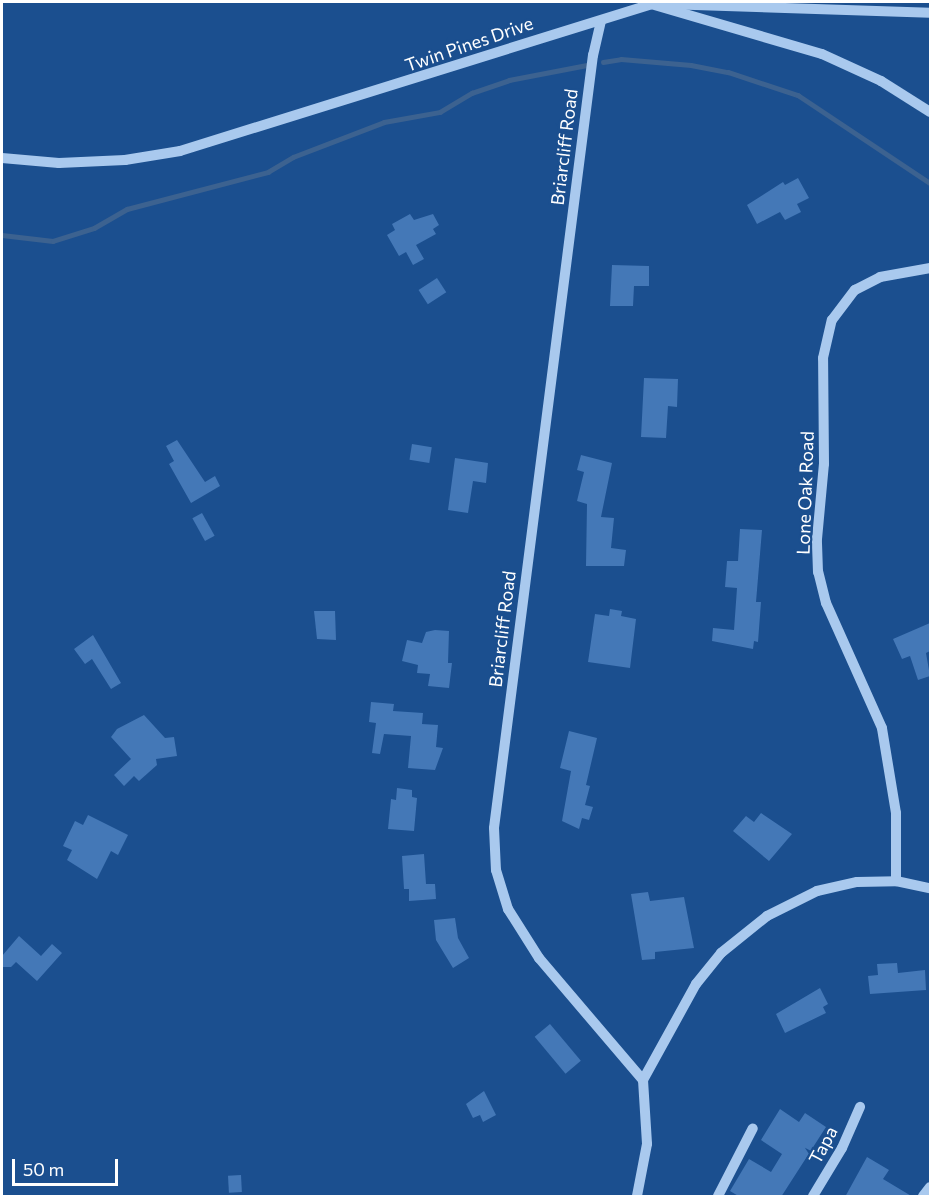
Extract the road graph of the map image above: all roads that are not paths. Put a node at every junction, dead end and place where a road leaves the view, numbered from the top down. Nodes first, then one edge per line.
1 (656, 3) edge
2 (930, 13) edge
3 (601, 21) junction
4 (930, 112) edge
5 (2, 158) edge
6 (930, 268) edge
7 (896, 881) junction
8 (930, 888) edge
9 (643, 1080) junction
10 (860, 1107) dead end
11 (753, 1128) dead end
12 (930, 1187) edge
13 (637, 1197) edge
14 (718, 1197) edge
15 (813, 1197) edge
16 (923, 1197) edge

1 - 2 street
1 - 3 street, Twin Pines Drive
1 - 4 street
3 - 5 street, Twin Pines Drive
3 - 9 street, Briarcliff Road
6 - 7 street, Lone Oak Road
7 - 8 street
7 - 9 street
9 - 13 street
10 - 15 street, Tapa
11 - 14 street
12 - 16 street

